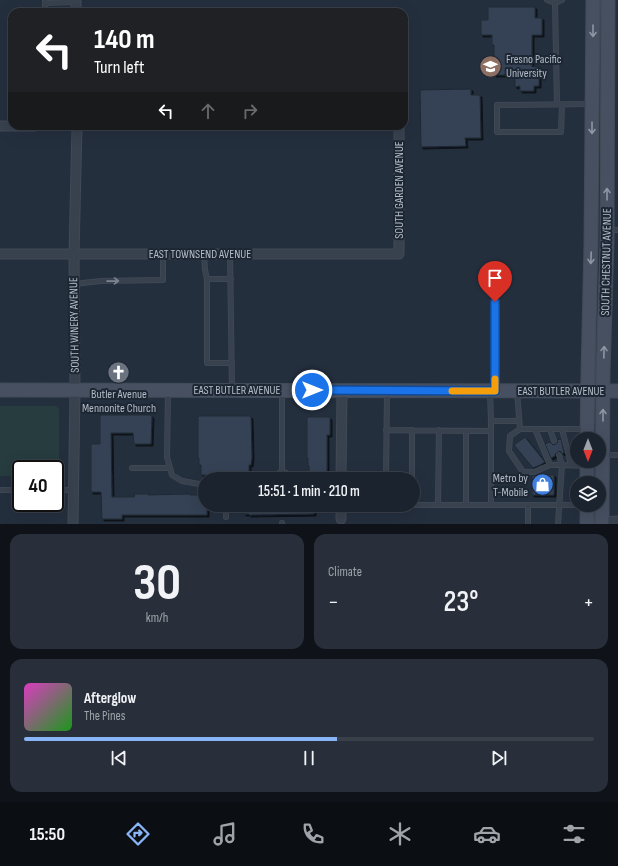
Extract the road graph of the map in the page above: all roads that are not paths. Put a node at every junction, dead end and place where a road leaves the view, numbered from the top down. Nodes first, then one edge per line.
1 (548, 0) edge
2 (562, 0) edge
3 (593, 0) edge
4 (608, 0) edge
5 (45, 1) edge
6 (555, 3) junction
7 (76, 5) edge
8 (592, 104) junction
9 (560, 105) junction
10 (77, 130) edge
11 (399, 130) edge
12 (613, 230) edge
13 (0, 254) edge
14 (74, 254) junction
15 (163, 254) junction
16 (204, 254) junction
17 (230, 254) junction
18 (399, 254) joint
19 (207, 279) junction
20 (231, 279) junction
21 (74, 284) junction
22 (495, 302) dead end
23 (232, 363) junction
24 (0, 390) edge
25 (75, 390) junction
26 (168, 390) junction
27 (232, 390) junction
28 (282, 390) junction
29 (342, 390) junction
30 (387, 390) junction
31 (492, 391) junction
32 (517, 391) junction
33 (587, 391) junction
34 (603, 391) junction
35 (618, 391) edge
36 (491, 421) junction
37 (519, 421) junction
38 (520, 429) junction
39 (535, 429) junction
40 (550, 429) junction
41 (562, 429) junction
42 (386, 430) junction
43 (412, 430) junction
44 (439, 430) junction
45 (466, 431) junction
46 (490, 431) junction
47 (577, 432) edge
48 (587, 432) edge
49 (603, 432) edge
50 (554, 441) dead end
51 (559, 455) dead end
52 (606, 455) edge
53 (618, 455) edge
54 (570, 462) edge
55 (550, 466) junction
56 (562, 466) junction
57 (570, 466) edge
58 (132, 468) dead end
59 (170, 468) junction
60 (603, 468) edge
61 (282, 471) edge
62 (341, 472) edge
63 (386, 472) edge
64 (412, 472) edge
65 (198, 484) edge
66 (0, 490) edge
67 (12, 490) edge
68 (64, 490) edge
69 (74, 490) junction
70 (420, 504) edge
71 (438, 504) junction
72 (466, 505) junction
73 (491, 505) junction
74 (528, 505) junction
75 (559, 505) junction
76 (570, 505) edge
77 (226, 512) edge
78 (342, 512) edge
79 (587, 512) edge
80 (226, 517) dead end
81 (344, 522) edge
82 (618, 522) edge
83 (602, 523) edge
84 (73, 524) edge
85 (528, 524) edge
86 (558, 524) edge
87 (587, 524) edge

1 - 6 lane
2 - 6 lane
3 -> 8 main road, SOUTH CHESTNUT AVENUE
12 -> 4 main road, SOUTH CHESTNUT AVENUE
5 - 7 lane
6 - 9 lane
8 - 9 lane
8 -> 33 main road, SOUTH CHESTNUT AVENUE
9 - 9 lane
10 - 14 street, SOUTH WINERY AVENUE
11 - 18 street, SOUTH GARDEN AVENUE
34 -> 12 main road, SOUTH CHESTNUT AVENUE
13 - 14 street, EAST TOWNSEND AVENUE
14 - 15 street, EAST TOWNSEND AVENUE
14 - 21 street, SOUTH WINERY AVENUE
15 - 16 street, EAST TOWNSEND AVENUE
21 -> 15 lane
16 - 17 street, EAST TOWNSEND AVENUE
16 - 19 lane
17 - 18 street, EAST TOWNSEND AVENUE
17 - 20 lane
19 - 20 lane
19 - 23 lane
20 - 23 lane
21 - 25 street, SOUTH WINERY AVENUE
22 - 31 lane
23 - 27 lane
24 - 25 main road, EAST BUTLER AVENUE
25 - 26 main road, EAST BUTLER AVENUE
25 - 69 street, SOUTH WINERY AVENUE
26 - 27 main road, EAST BUTLER AVENUE
26 - 59 lane
27 - 28 main road, EAST BUTLER AVENUE
28 - 29 main road, EAST BUTLER AVENUE
28 - 61 lane
29 - 30 main road, EAST BUTLER AVENUE
29 - 62 street
30 - 31 main road, EAST BUTLER AVENUE
30 - 42 lane
31 - 32 main road, EAST BUTLER AVENUE
31 - 36 lane
32 - 33 main road, EAST BUTLER AVENUE
32 - 37 lane
33 - 34 main road, EAST BUTLER AVENUE
33 - 48 main road, SOUTH CHESTNUT AVENUE
34 - 35 main road, EAST BUTLER AVENUE
49 -> 34 main road, SOUTH CHESTNUT AVENUE
36 - 37 lane
36 - 46 lane
37 - 38 lane
38 - 39 lane
38 - 55 lane
39 - 40 lane
39 - 55 lane
40 - 41 lane
40 - 50 lane
41 - 47 lane
41 - 54 lane
42 - 43 lane
42 - 63 lane
43 - 44 lane
43 - 64 lane
44 - 45 lane
44 - 71 lane
45 - 46 lane
45 - 72 lane
46 - 73 lane
51 - 56 lane
52 - 53 lane
55 - 56 lane
56 - 57 lane
56 - 75 lane
58 - 59 lane
59 - 65 lane
60 - 83 main road, SOUTH CHESTNUT AVENUE
66 - 67 lane
68 - 69 lane
69 - 84 street, SOUTH WINERY AVENUE
70 - 71 lane
71 - 72 lane
72 - 73 lane
73 - 74 lane
74 - 75 lane
74 - 85 lane
75 - 76 lane
75 - 86 lane
77 - 80 lane
78 - 81 street
79 - 87 main road
82 - 83 street

